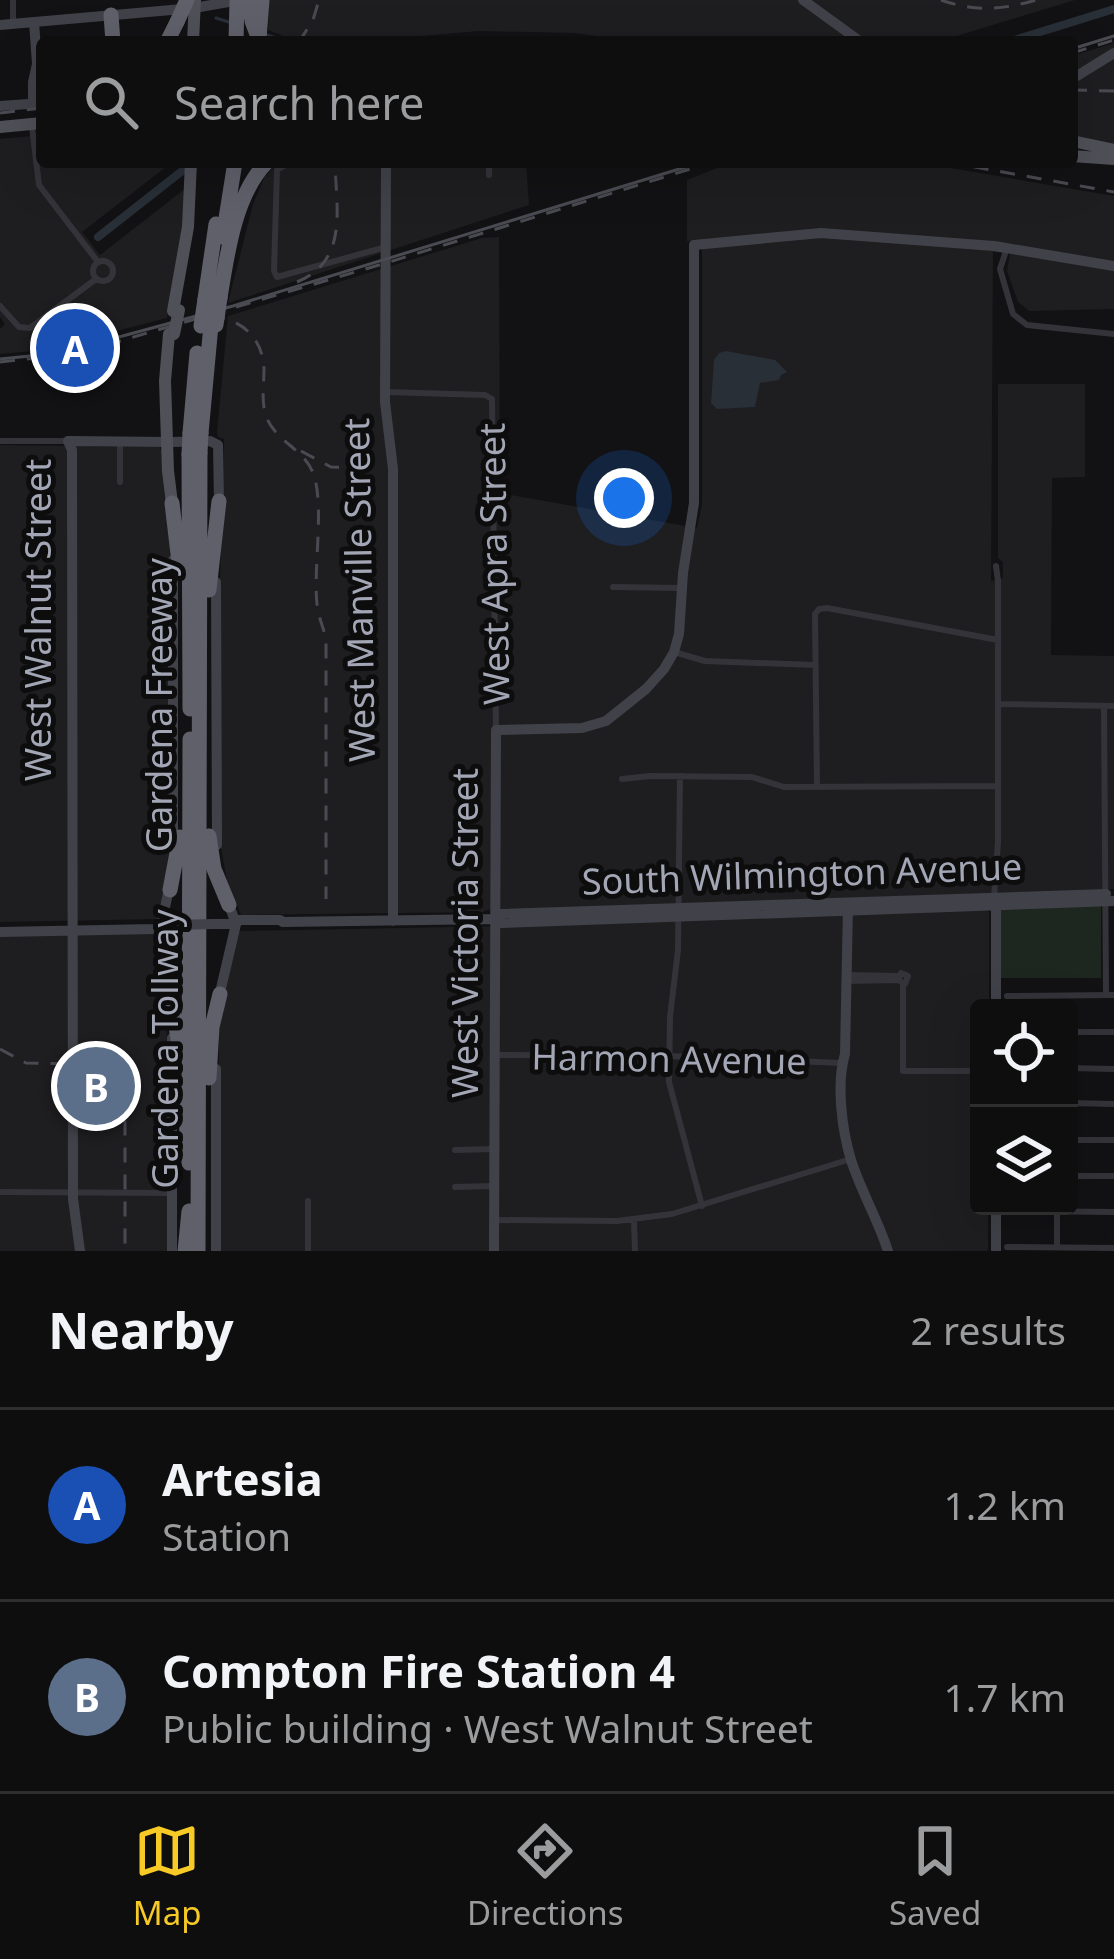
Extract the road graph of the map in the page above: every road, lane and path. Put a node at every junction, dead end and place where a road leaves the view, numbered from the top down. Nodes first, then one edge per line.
1 (13, 0) edge
2 (240, 0) edge
3 (262, 0) edge
4 (813, 2) edge
5 (191, 7) edge
6 (111, 15) junction
7 (31, 22) junction
8 (6, 25) edge
9 (113, 36) edge
10 (171, 36) edge
11 (237, 36) edge
12 (260, 36) edge
13 (854, 36) edge
14 (1114, 53) edge
15 (36, 57) edge
16 (1078, 75) edge
17 (34, 103) edge
18 (0, 106) edge
19 (36, 126) edge
20 (0, 130) edge
21 (1078, 150) edge
22 (1114, 154) edge
23 (38, 168) edge
24 (195, 168) edge
25 (228, 168) edge
26 (229, 168) edge
27 (262, 168) edge
28 (280, 168) edge
29 (386, 168) edge
30 (489, 168) edge
31 (489, 175) dead end
32 (1006, 252) junction
33 (386, 253) junction
34 (98, 262) junction
35 (1114, 266) edge
36 (97, 279) junction
37 (213, 299) junction
38 (0, 306) edge
39 (209, 326) junction
40 (1114, 334) edge
41 (386, 392) junction
42 (196, 433) junction
43 (0, 441) edge
44 (68, 441) junction
45 (120, 442) junction
46 (170, 442) junction
47 (194, 455) junction
48 (120, 482) dead end
49 (219, 500) junction
50 (172, 503) junction
51 (996, 566) dead end
52 (613, 587) dead end
53 (681, 588) junction
54 (189, 621) junction
55 (998, 640) junction
56 (674, 652) junction
57 (814, 665) junction
58 (201, 676) junction
59 (195, 702) junction
60 (998, 704) junction
61 (1104, 706) junction
62 (1114, 706) edge
63 (496, 730) junction
64 (680, 776) junction
65 (622, 779) dead end
66 (817, 786) junction
67 (998, 786) junction
68 (170, 890) junction
69 (1110, 898) edge
70 (994, 903) junction
71 (229, 905) junction
72 (846, 908) junction
73 (677, 912) junction
74 (494, 919) junction
75 (393, 921) junction
76 (236, 924) junction
77 (70, 927) junction
78 (0, 929) edge
79 (161, 931) junction
80 (1110, 959) edge
81 (844, 978) junction
82 (220, 994) junction
83 (1057, 995) junction
84 (1110, 995) edge
85 (1006, 996) dead end
86 (994, 999) edge
87 (1057, 999) edge
88 (1078, 1032) edge
89 (1114, 1032) edge
90 (495, 1055) junction
91 (668, 1056) junction
92 (842, 1061) junction
93 (1078, 1068) edge
94 (1114, 1069) edge
95 (970, 1071) edge
96 (1078, 1103) edge
97 (1114, 1104) edge
98 (1078, 1140) edge
99 (1114, 1140) edge
100 (494, 1149) junction
101 (455, 1150) dead end
102 (851, 1160) junction
103 (194, 1169) junction
104 (1078, 1176) edge
105 (1114, 1176) edge
106 (494, 1186) junction
107 (454, 1187) dead end
108 (0, 1192) edge
109 (172, 1192) junction
110 (70, 1193) junction
111 (308, 1201) dead end
112 (702, 1206) junction
113 (1078, 1210) edge
114 (1114, 1212) edge
115 (998, 1215) edge
116 (1057, 1215) edge
117 (494, 1220) junction
118 (634, 1220) junction
119 (1114, 1248) edge
120 (998, 1250) edge
121 (1057, 1250) edge
122 (77, 1251) edge
123 (172, 1251) edge
124 (194, 1251) edge
125 (216, 1251) edge
126 (308, 1251) edge
127 (494, 1251) edge
128 (634, 1251) edge
129 (888, 1251) edge

1 - 8 street
2 - 5 street
2 - 11 highway, bridge
2 - 12 highway, bridge
3 - 12 highway
4 - 13 street
5 - 6 street
5 - 10 highway
6 - 7 street
6 - 9 highway
7 - 8 street
7 - 15 street
14 - 16 street
17 - 18 street
19 - 20 main road
21 - 22 main road
23 - 34 street
24 - 46 main road, bridge
25 - 37 highway, Gardena Freeway
26 - 37 highway, Gardena Freeway
27 - 37 highway
28 - 33 street
29 - 33 street, West Manville Street
30 - 31 street
32 - 35 street
32 - 40 street
32 - 53 street
33 - 41 street, West Manville Street
34 - 36 street
34 - 36 street
36 - 38 street
37 - 39 highway, Gardena Freeway, bridge
39 - 42 highway, Gardena Freeway
39 - 42 highway, Gardena Freeway
41 - 63 street, West Apra Street
41 - 75 street, West Manville Street
42 - 47 highway, Gardena Freeway, bridge
43 - 44 street
44 - 45 street
44 - 77 street, West Walnut Street
45 - 46 street
45 - 48 street
46 - 49 street
46 - 50 main road
47 - 54 highway, Gardena Freeway
47 - 58 highway, Gardena Freeway
47 - 124 highway, Gardena Tollway
49 - 58 highway
49 - 71 street
50 - 54 highway
50 - 68 street
51 - 55 street
52 - 53 street
53 - 56 street
54 - 59 highway, Gardena Freeway
55 - 57 street
55 - 60 street
56 - 57 street
56 - 63 street, West Victoria Street
57 - 66 street
58 - 59 highway, Gardena Freeway
59 - 68 highway
59 - 71 highway
59 - 103 highway, Gardena Freeway
60 - 61 street
60 - 67 street
61 - 62 street
61 - 69 street
63 - 74 street, West Victoria Street
64 - 65 street
64 - 66 street
64 - 73 street
66 - 67 street
67 - 70 street
68 - 79 street
69 - 70 street, South Wilmington Avenue
69 - 80 street
70 - 72 street, South Wilmington Avenue
70 - 86 street
71 - 76 street
72 - 73 street, South Wilmington Avenue
72 - 81 street
73 - 74 street, South Wilmington Avenue
73 - 91 street
74 - 75 street, South Wilmington Avenue
74 - 90 street, West Victoria Street
75 - 76 street, South Wilmington Avenue
76 - 79 street, South Wilmington Avenue, bridge
76 - 82 street
77 - 78 street, South Wilmington Avenue
77 - 79 street, South Wilmington Avenue
77 - 110 street, West Walnut Street
79 - 103 highway
79 - 109 street
80 - 84 street
81 - 92 street
81 - 95 street
82 - 103 highway
82 - 125 street
83 - 84 street
83 - 85 street
83 - 87 street
88 - 89 street
90 - 91 street, Harmon Avenue
90 - 100 street, West Victoria Street
91 - 92 street, Harmon Avenue
91 - 112 street
92 - 102 street
93 - 94 street
96 - 97 street
98 - 99 street
100 - 101 street
100 - 106 street, West Victoria Street
102 - 112 street
102 - 129 street
103 - 124 highway, Gardena Freeway
104 - 105 street
106 - 107 street
106 - 117 street, West Victoria Street
108 - 110 street
109 - 110 street
109 - 123 street
110 - 122 street, West Walnut Street
111 - 126 street
112 - 118 street
113 - 114 street
115 - 120 street
116 - 121 street
117 - 118 street
117 - 127 street, West Victoria Street
118 - 128 street
119 - 121 street
120 - 121 street

